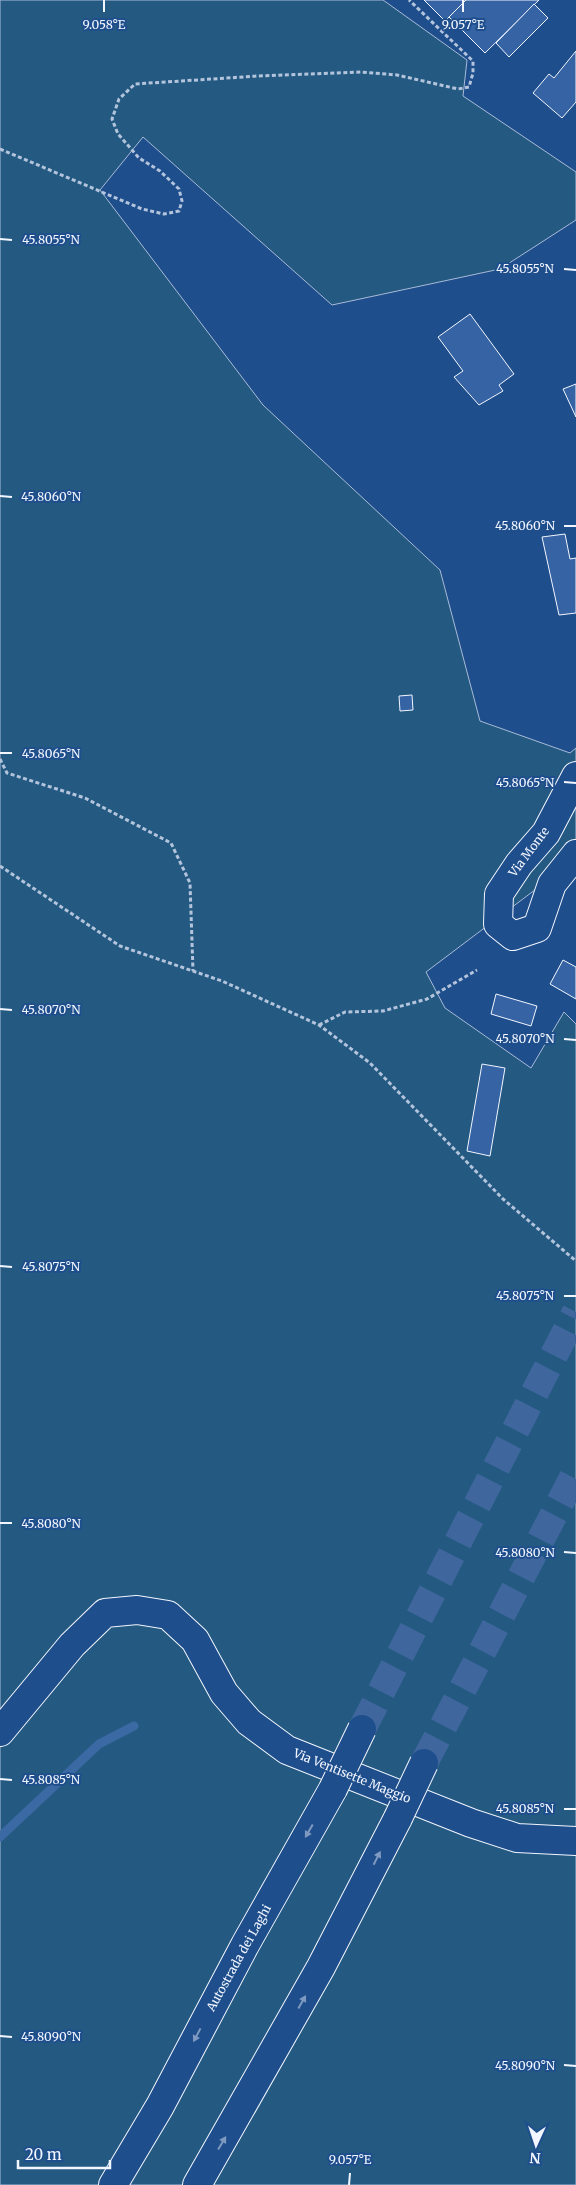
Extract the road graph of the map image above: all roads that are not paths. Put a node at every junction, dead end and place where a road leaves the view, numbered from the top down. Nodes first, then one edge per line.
1 (576, 776) edge
2 (576, 854) edge
3 (362, 1730) tunnel mouth
4 (0, 1732) edge
5 (424, 1763) tunnel mouth
6 (576, 1841) edge
7 (113, 2185) edge
8 (197, 2185) edge

1 - 2 main road, Via Monte
3 -> 7 main road, Autostrada dei Laghi, bridge
4 - 6 main road, Via Ventisette Maggio
8 -> 5 main road, bridge

